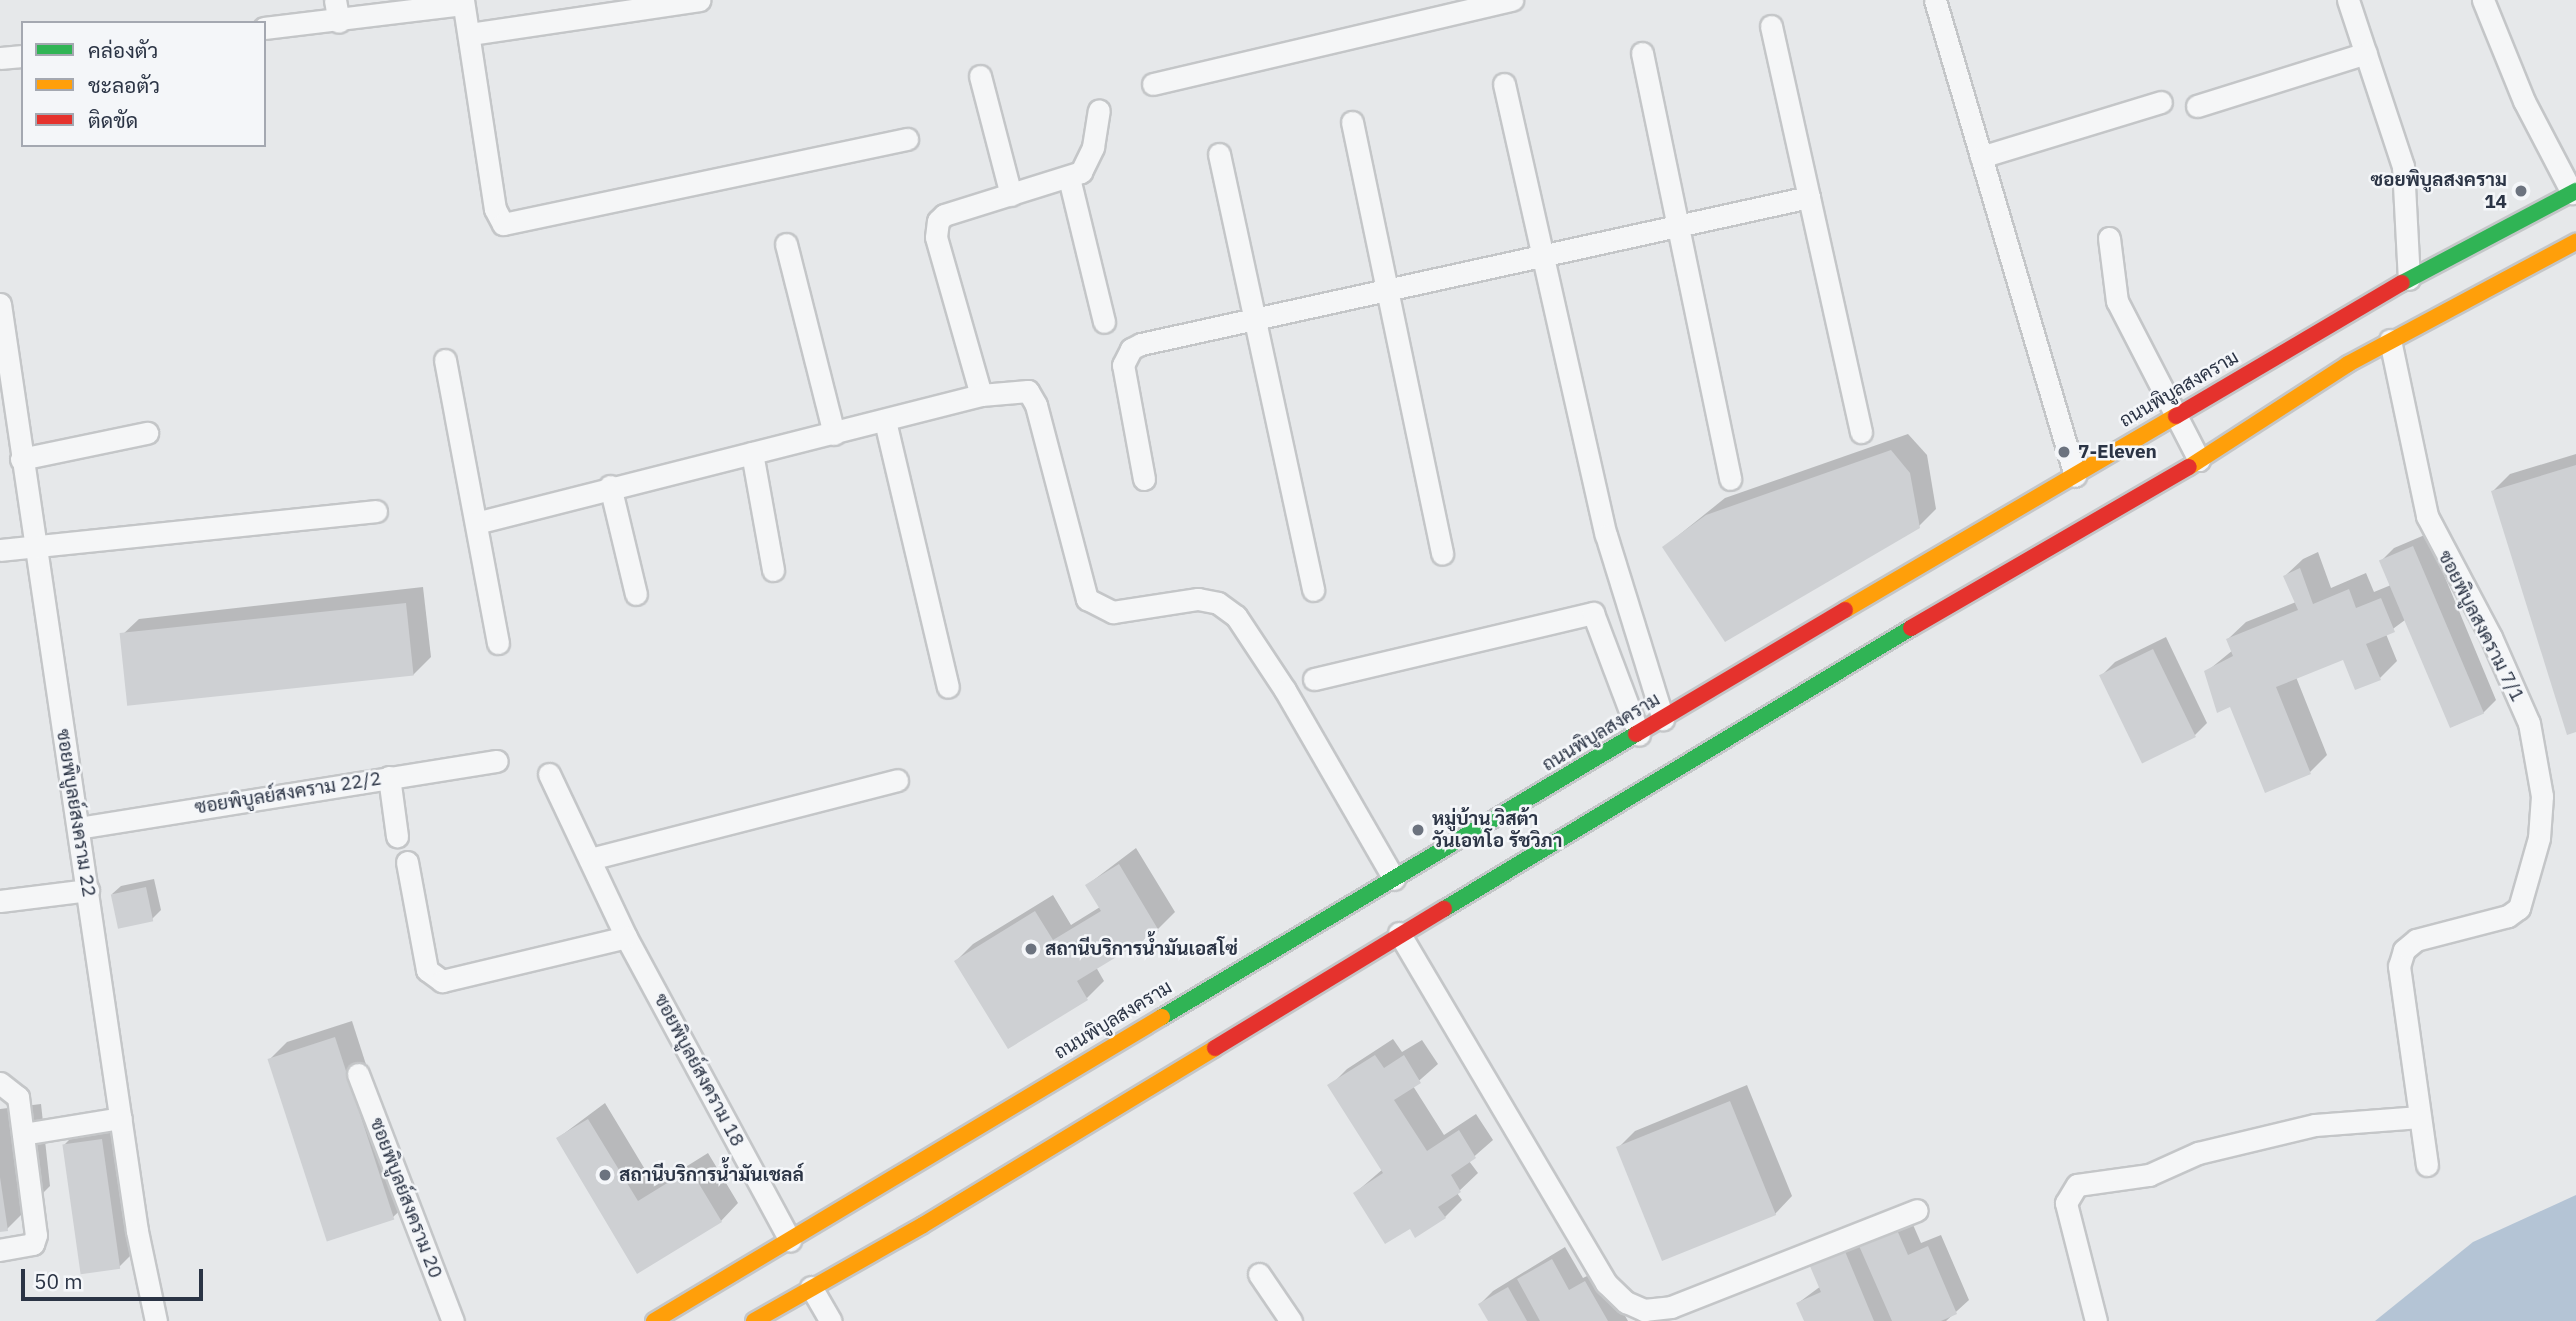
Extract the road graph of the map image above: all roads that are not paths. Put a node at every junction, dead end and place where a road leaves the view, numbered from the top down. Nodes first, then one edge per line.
1 (335, 0) edge
2 (699, 0) edge
3 (1512, 0) edge
4 (2348, 0) edge
5 (2483, 0) edge
6 (463, 2) edge
7 (1943, 2) edge
8 (339, 22) junction
9 (1771, 26) dead end
10 (266, 28) edge
11 (470, 34) junction
12 (1642, 53) dead end
13 (2366, 53) junction
14 (21, 55) edge
15 (0, 58) edge
16 (980, 76) dead end
17 (1153, 84) dead end
18 (1504, 84) dead end
19 (2161, 102) dead end
20 (2197, 106) dead end
21 (1099, 110) dead end
22 (1352, 122) dead end
23 (907, 139) dead end
24 (1219, 154) dead end
25 (1981, 157) junction
26 (1069, 178) junction
27 (2574, 192) edge
28 (1011, 195) junction
29 (1809, 197) junction
30 (1679, 222) junction
31 (2109, 238) dead end
32 (2576, 242) edge
33 (786, 244) dead end
34 (1543, 256) junction
35 (2409, 279) junction
36 (1385, 290) junction
37 (0, 304) edge
38 (1254, 318) junction
39 (1104, 322) dead end
40 (2390, 340) junction
41 (445, 360) dead end
42 (2254, 370) junction
43 (6, 380) edge
44 (981, 395) junction
45 (2273, 413) junction
46 (2176, 415) junction
47 (885, 421) junction
48 (147, 432) dead end
49 (1861, 432) dead end
50 (834, 434) junction
51 (752, 453) junction
52 (21, 459) junction
53 (2199, 460) junction
54 (2074, 476) junction
55 (1144, 479) dead end
56 (1730, 479) dead end
57 (610, 486) junction
58 (376, 511) dead end
59 (476, 523) junction
60 (37, 544) junction
61 (0, 550) edge
62 (1442, 554) dead end
63 (773, 570) dead end
64 (1313, 590) dead end
65 (636, 594) dead end
66 (498, 643) dead end
67 (1314, 678) dead end
68 (948, 687) dead end
69 (1663, 719) junction
70 (1639, 735) junction
71 (497, 761) dead end
72 (549, 774) dead end
73 (389, 777) junction
74 (897, 780) dead end
75 (78, 828) junction
76 (397, 836) dead end
77 (590, 859) junction
78 (407, 862) dead end
79 (1394, 879) junction
80 (88, 890) junction
81 (0, 901) edge
82 (1399, 933) junction
83 (626, 937) junction
84 (358, 1074) dead end
85 (0, 1083) edge
86 (2420, 1117) junction
87 (121, 1118) junction
88 (23, 1134) junction
89 (2427, 1165) dead end
90 (1917, 1210) dead end
91 (792, 1246) junction
92 (0, 1250) edge
93 (1259, 1274) dead end
94 (808, 1281) junction
95 (156, 1321) edge
96 (453, 1321) edge
97 (654, 1321) edge
98 (754, 1321) edge
99 (831, 1321) edge
100 (1291, 1321) edge
101 (2095, 1321) edge

1 - 8 street
2 - 11 street
3 - 17 street
4 - 13 street
5 - 27 street
6 - 8 street
6 - 11 street
7 - 25 street
8 - 10 street
9 - 29 street
11 - 23 street
12 - 30 street
13 - 20 street
13 - 35 street
14 - 15 street
16 - 28 street
18 - 34 street
19 - 25 street
21 - 26 street
22 - 36 street
24 - 38 street
25 - 54 street
26 - 28 street
26 - 39 street
27 - 35 main road, ถนนพิบูลสงคราม
28 - 44 street
29 - 30 street
29 - 49 street
30 - 34 street
30 - 56 street
31 - 46 street
32 - 40 main road
33 - 50 street
34 - 36 street
34 - 69 street
35 - 42 main road, ถนนพิบูลสงคราม
36 - 38 street
36 - 62 street
37 - 43 street, ซอยพิบูลย์สงคราม 22
38 - 55 street
38 - 64 street
40 - 45 main road
40 - 86 street, ซอยพิบูลสงคราม 7/1
41 - 59 street
42 - 45 main road
42 - 46 main road, ถนนพิบูลสงคราม
43 - 52 street, ซอยพิบูลย์สงคราม 22
44 - 47 street
44 - 79 street
45 - 53 main road
46 - 53 street
46 - 54 main road, ถนนพิบูลสงคราม
47 - 50 street
47 - 68 street
48 - 52 street
50 - 51 street
51 - 57 street
51 - 63 street
52 - 60 street, ซอยพิบูลย์สงคราม 22
53 - 82 main road
54 - 69 main road, ถนนพิบูลสงคราม
57 - 59 street
57 - 65 street
58 - 60 street
59 - 66 street
60 - 61 street
60 - 75 street, ซอยพิบูลย์สงคราม 22
67 - 70 street
69 - 70 main road, ถนนพิบูลสงคราม
70 - 79 main road, ถนนพิบูลสงคราม
71 - 73 street, ซอยพิบูลย์สงคราม 22/2
72 - 77 street, ซอยพิบูลย์สงคราม 18
73 - 75 street, ซอยพิบูลย์สงคราม 22/2
73 - 76 street
74 - 77 street
75 - 80 street, ซอยพิบูลย์สงคราม 22
77 - 83 street, ซอยพิบูลย์สงคราม 18
78 - 83 street
79 - 91 main road, ถนนพิบูลสงคราม
80 - 81 street
80 - 87 street, ซอยพิบูลย์สงคราม 22
82 - 90 street
82 - 94 main road
83 - 91 street, ซอยพิบูลย์สงคราม 18
84 - 96 street, ซอยพิบูลย์สงคราม 20
85 - 88 street
86 - 89 street, ซอยพิบูลสงคราม 7/1
86 - 101 street
87 - 88 street
87 - 95 street, ซอยพิบูลย์สงคราม 22
88 - 92 street
91 - 97 main road, ถนนพิบูลสงคราม
93 - 100 street
94 - 98 main road
94 - 99 street

